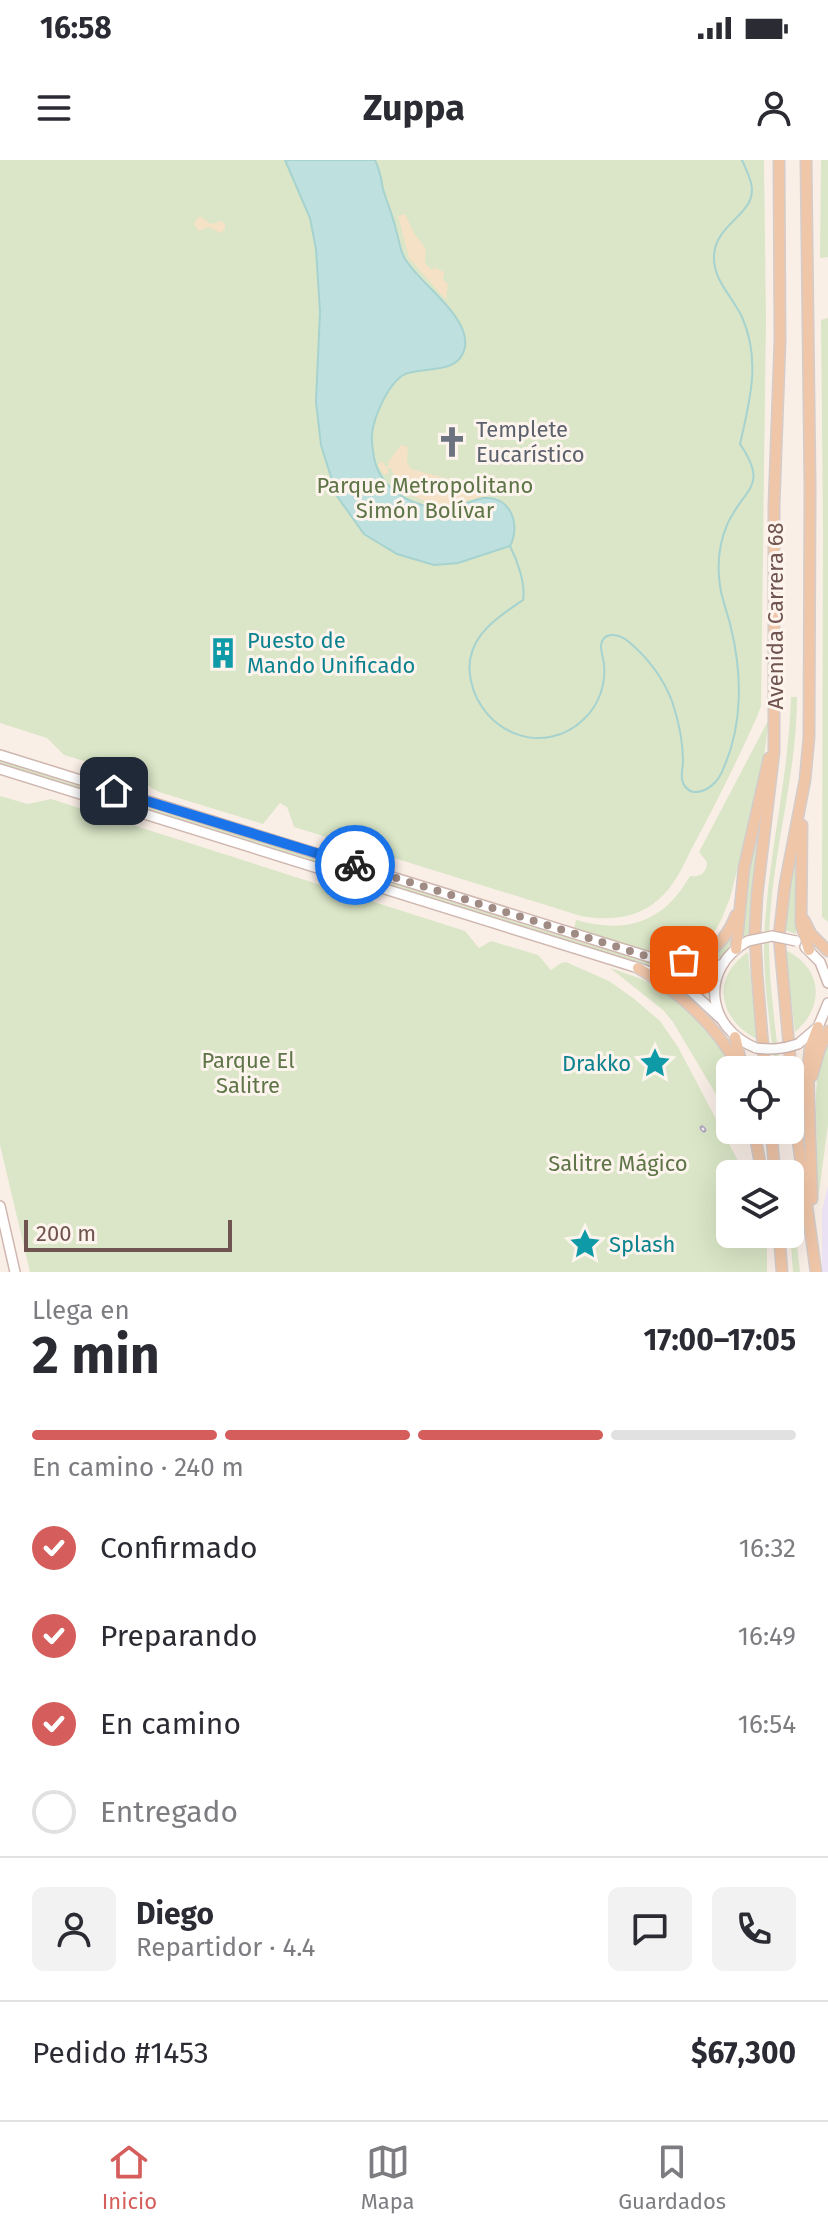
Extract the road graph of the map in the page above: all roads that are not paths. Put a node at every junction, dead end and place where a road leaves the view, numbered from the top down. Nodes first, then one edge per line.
1 (779, 160) edge
2 (806, 160) edge
3 (775, 732) junction
4 (0, 755) edge
5 (0, 769) edge
6 (802, 803) junction
7 (383, 874) junction
8 (378, 887) junction
9 (740, 906) junction
10 (801, 910) junction
11 (736, 949) junction
12 (809, 950) junction
13 (828, 951) edge
14 (659, 960) junction
15 (824, 962) edge
16 (723, 964) junction
17 (638, 968) junction
18 (828, 983) edge
19 (828, 1003) edge
20 (826, 1014) edge
21 (720, 1018) junction
22 (823, 1029) edge
23 (735, 1037) junction
24 (733, 1056) edge
25 (739, 1056) edge
26 (764, 1056) edge
27 (0, 1206) edge
28 (780, 1248) edge
29 (814, 1250) junction
30 (15, 1272) edge
31 (782, 1272) edge
32 (816, 1272) edge

1 - 3 main road, Avenida Carrera 68
2 - 6 main road, Avenida Carrera 68
3 - 9 main road
3 - 26 main road, Avenida Carrera 68
4 - 7 main road
5 - 8 main road
6 - 10 main road
6 - 29 main road, Avenida Carrera 68
7 - 8 main road
7 - 14 main road
8 - 17 main road
9 - 11 main road
9 - 14 main road
10 - 12 main road
10 - 13 main road
11 - 12 main road, bridge
11 - 16 main road
12 - 15 main road
14 - 16 main road
15 - 18 main road
16 - 21 main road
17 - 21 main road
17 - 24 main road
19 - 20 main road
20 - 22 main road
21 - 23 main road
22 - 23 main road, bridge
22 - 29 main road
23 - 25 main road
27 - 30 main road
28 - 31 main road
29 - 32 main road, Avenida Carrera 68

